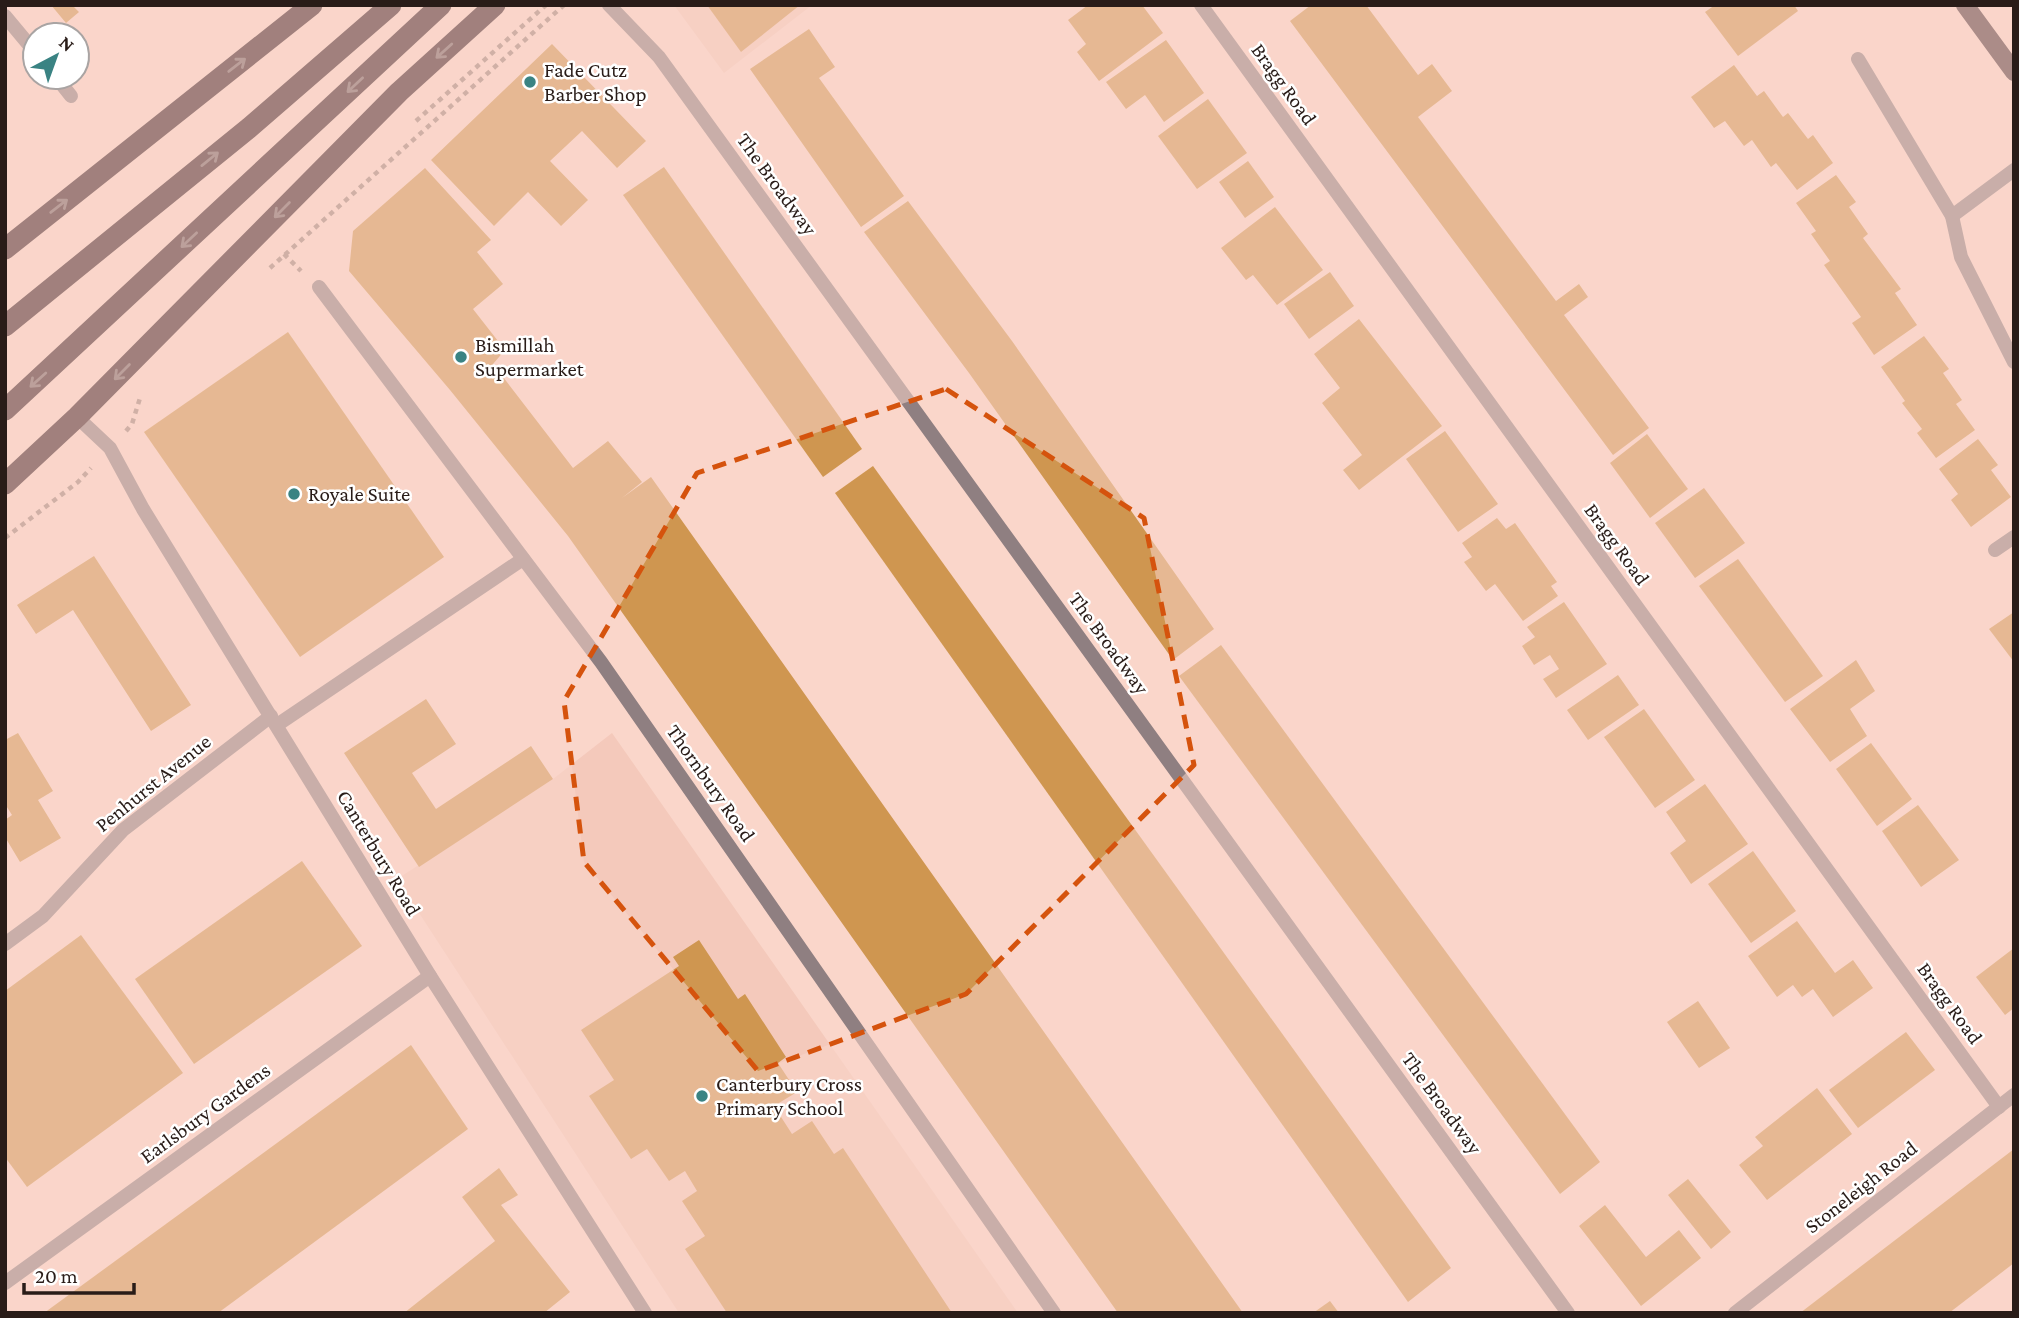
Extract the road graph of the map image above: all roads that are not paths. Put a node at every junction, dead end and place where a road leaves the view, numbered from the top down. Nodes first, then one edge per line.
1 (312, 5) edge
2 (391, 5) edge
3 (441, 5) edge
4 (495, 5) edge
5 (609, 5) edge
6 (1201, 5) edge
7 (1965, 5) edge
8 (5, 16) edge
9 (21, 35) edge
10 (1858, 59) dead end
11 (2014, 72) edge
12 (67, 91) edge
13 (71, 96) dead end
14 (2014, 170) edge
15 (1952, 216) junction
16 (5, 249) edge
17 (319, 287) dead end
18 (5, 326) edge
19 (2014, 362) edge
20 (5, 410) edge
21 (78, 417) junction
22 (5, 484) edge
23 (2014, 537) edge
24 (1996, 550) dead end
25 (523, 559) junction
26 (274, 720) junction
27 (5, 944) edge
28 (430, 976) junction
29 (2014, 1095) edge
30 (1999, 1107) junction
31 (5, 1283) edge
32 (639, 1311) edge
33 (1054, 1313) edge
34 (1568, 1313) edge
35 (1735, 1313) edge

16 -> 1 highway
18 -> 2 highway
3 -> 20 highway
4 -> 21 highway
5 - 34 street, The Broadway
6 - 30 street, Bragg Road
7 - 11 main road
8 - 9 street
10 - 15 street
12 - 13 street
14 - 15 street
15 - 19 street
17 - 25 street, Thornbury Road
21 - 22 highway
21 - 26 street, Canterbury Road
23 - 24 street
25 - 26 street, Penhurst Avenue
25 - 33 street, Thornbury Road
26 - 27 street, Penhurst Avenue
26 - 28 street, Canterbury Road
28 - 31 street, Earlsbury Gardens
28 - 32 street, Canterbury Road
29 - 30 street, Stoneleigh Road
30 - 35 street, Stoneleigh Road

